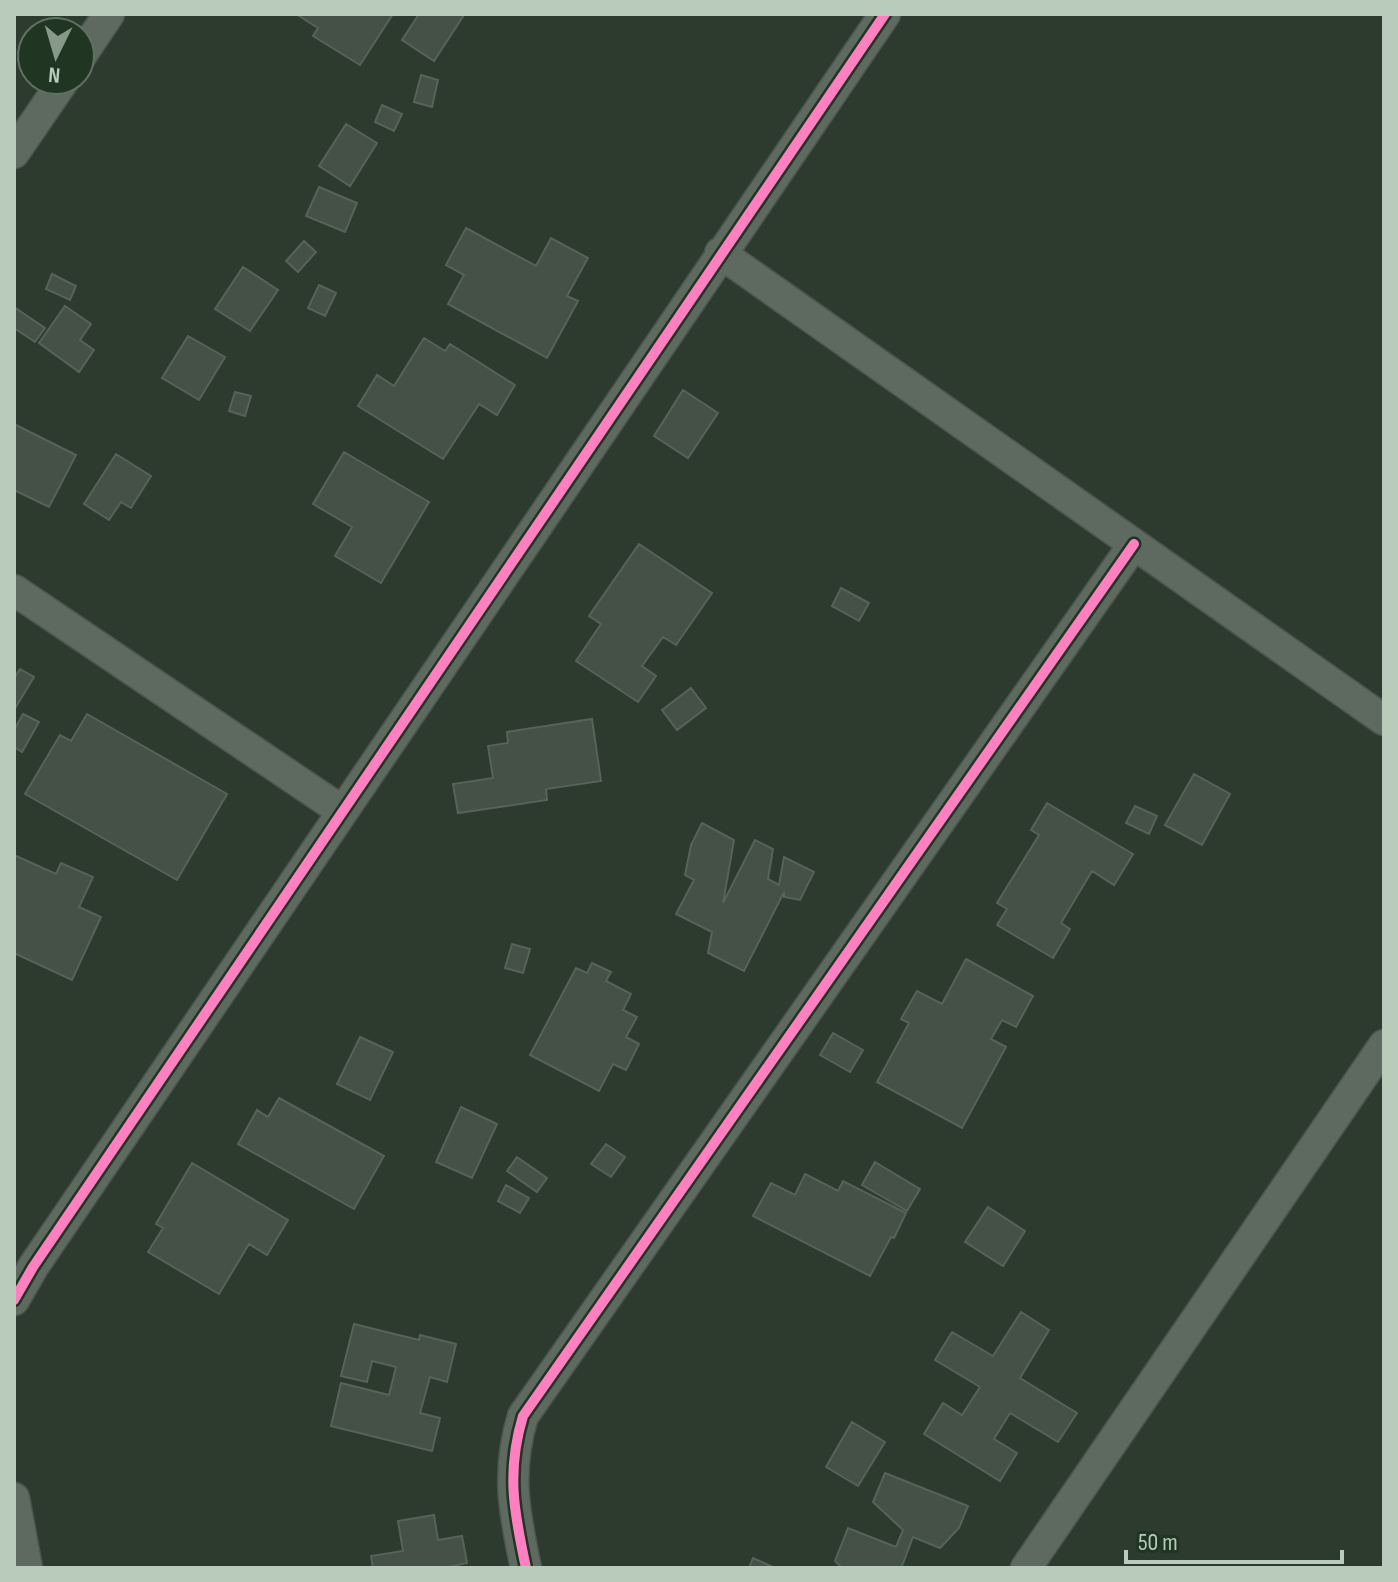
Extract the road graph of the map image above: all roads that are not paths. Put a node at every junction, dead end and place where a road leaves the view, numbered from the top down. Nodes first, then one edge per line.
1 (109, 14) edge
2 (885, 14) edge
3 (96, 33) edge
4 (53, 96) edge
5 (14, 153) edge
6 (720, 253) junction
7 (1134, 544) junction
8 (14, 590) edge
9 (1384, 720) edge
10 (342, 811) junction
11 (1382, 1052) edge
12 (14, 1300) edge
13 (14, 1498) edge
14 (27, 1568) edge
15 (526, 1568) edge
16 (1026, 1568) edge

1 - 3 street
2 - 6 street
4 - 5 street
6 - 7 street
6 - 10 street
7 - 9 street
7 - 15 street
8 - 10 street
10 - 12 street
11 - 16 street
13 - 14 street

